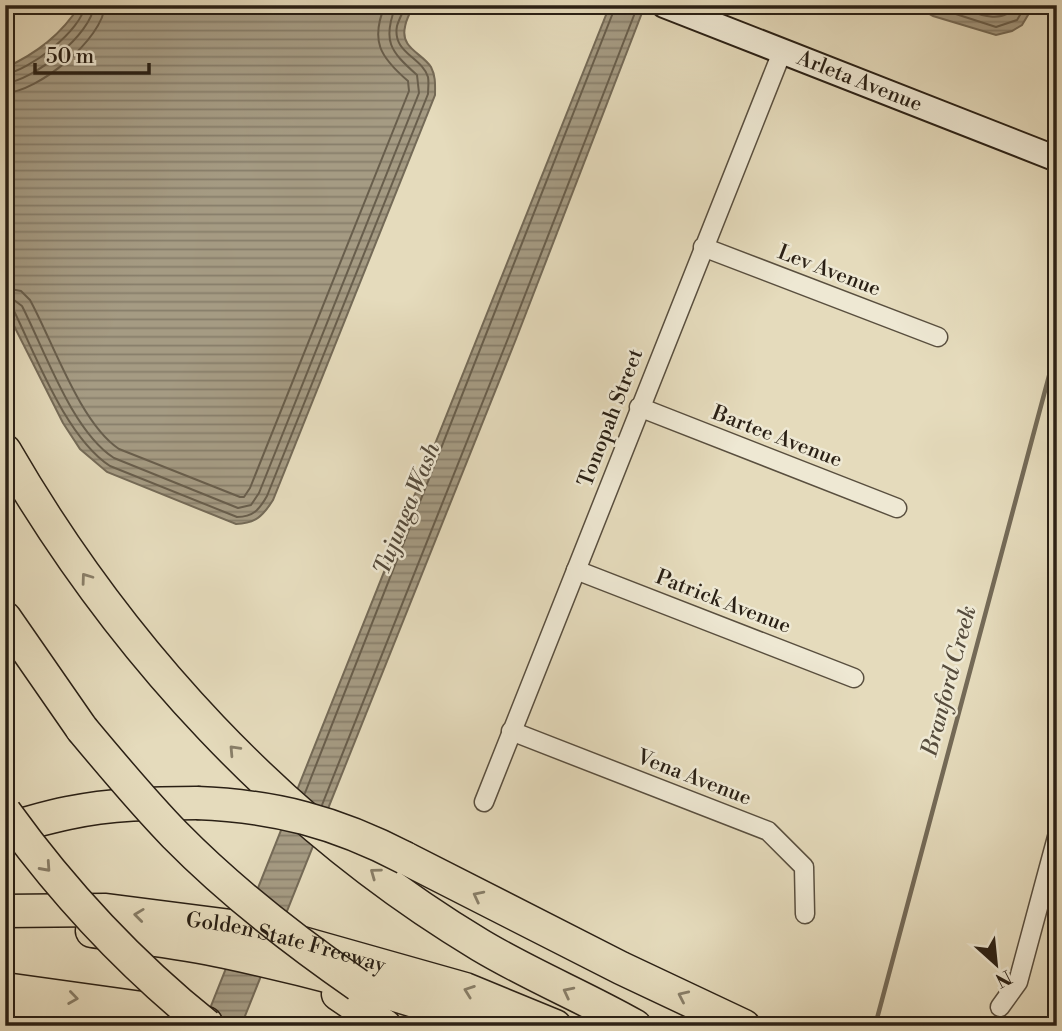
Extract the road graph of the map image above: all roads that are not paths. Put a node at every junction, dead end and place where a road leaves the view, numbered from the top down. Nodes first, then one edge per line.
1 (664, 5) edge
2 (782, 52) junction
3 (1057, 159) edge
4 (704, 247) junction
5 (938, 337) dead end
6 (639, 408) junction
7 (5, 451) edge
8 (897, 508) dead end
9 (576, 569) junction
10 (5, 618) edge
11 (5, 655) edge
12 (854, 678) dead end
13 (512, 731) junction
14 (75, 736) junction
15 (484, 802) dead end
16 (5, 812) edge
17 (5, 829) edge
18 (1057, 837) edge
19 (5, 911) edge
20 (805, 914) dead end
21 (5, 928) edge
22 (227, 939) junction
23 (284, 952) junction
24 (5, 989) edge
25 (348, 989) junction
26 (1000, 1007) dead end
27 (5, 1011) edge
28 (93, 1026) edge
29 (207, 1026) edge
30 (218, 1026) edge
31 (385, 1026) edge
32 (422, 1026) edge
33 (488, 1026) edge
34 (555, 1026) edge
35 (635, 1026) edge
36 (744, 1026) edge

1 - 2 main road, Arleta Avenue
2 - 3 main road, Arleta Avenue
2 - 4 street, Tonopah Street
4 - 5 street, Lev Avenue
4 - 6 street, Tonopah Street
6 - 8 street, Bartee Avenue
6 - 9 street, Tonopah Street
35 -> 7 highway, bridge
9 - 12 street, Patrick Avenue
9 - 13 street, Tonopah Street
10 - 14 highway
11 - 14 highway
13 - 15 street, Tonopah Street
13 - 20 street, Vena Avenue
14 - 25 highway
16 -> 29 highway, bridge
36 -> 17 highway, bridge
18 - 26 street
22 -> 19 highway, Golden State Freeway
21 - 22 highway
22 - 23 highway, Golden State Freeway
23 - 33 highway
34 -> 23 highway, Golden State Freeway
24 -> 30 highway, bridge
25 - 31 highway
25 - 32 highway
27 - 28 highway

